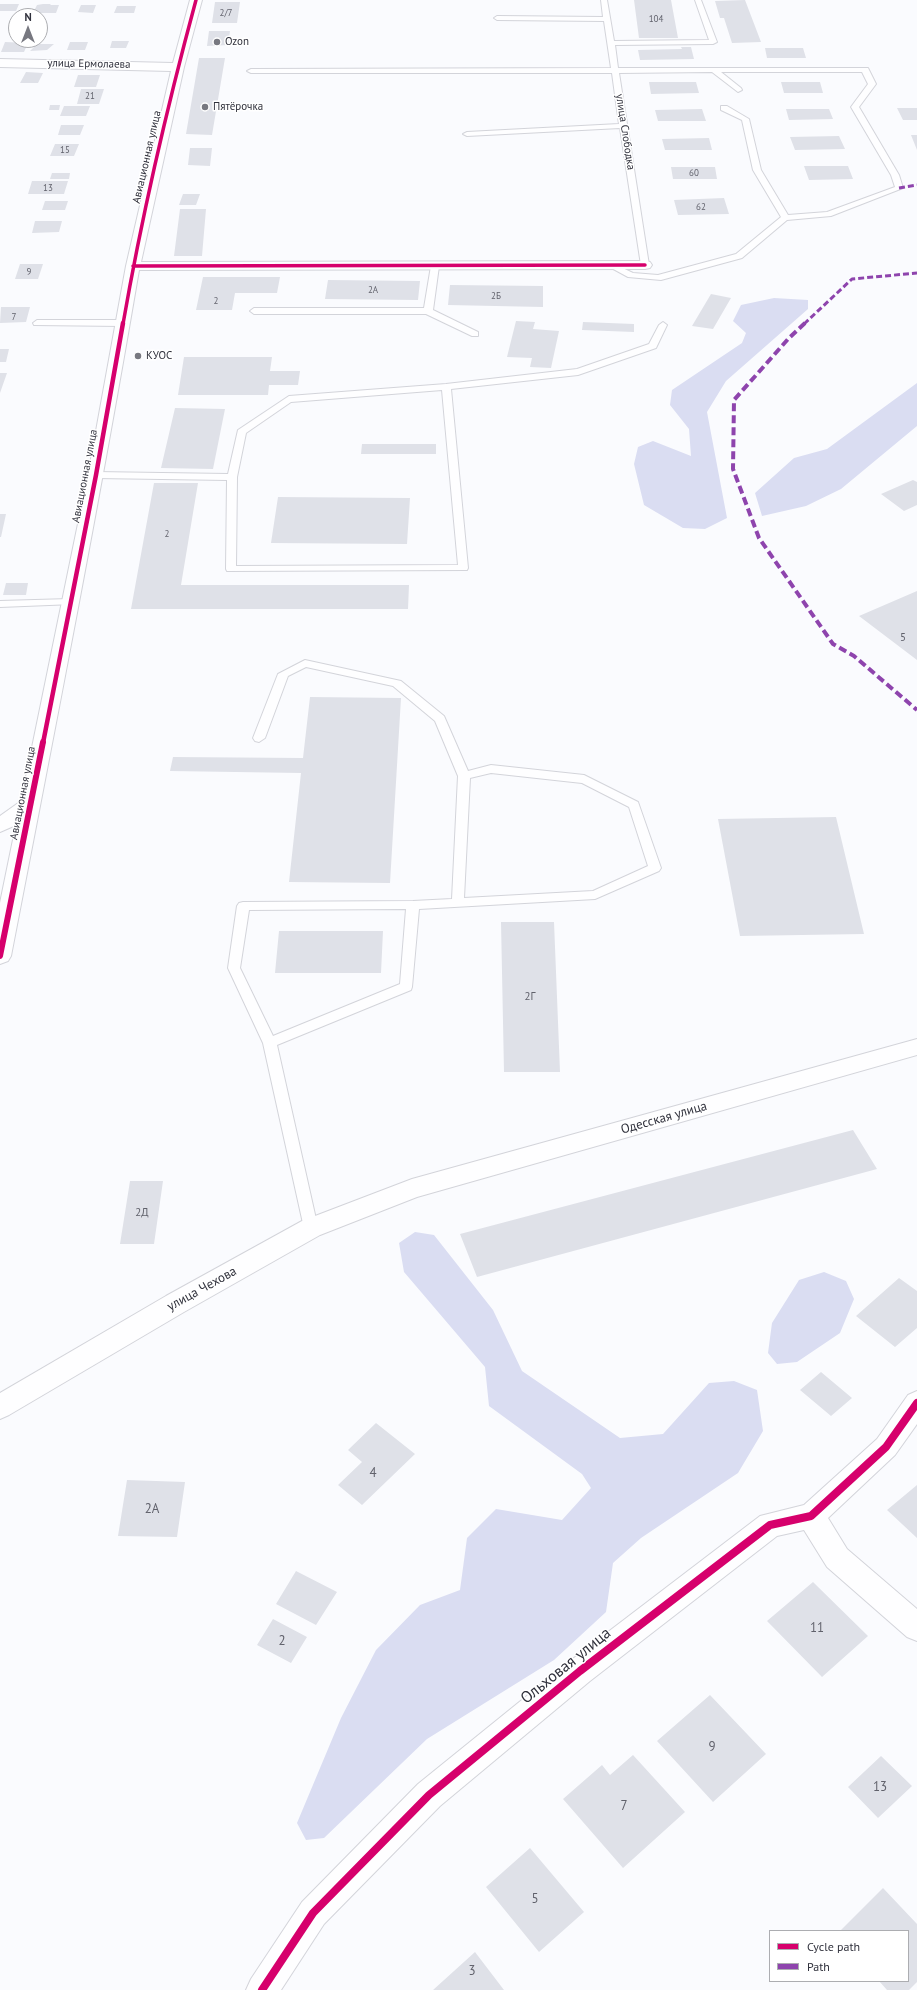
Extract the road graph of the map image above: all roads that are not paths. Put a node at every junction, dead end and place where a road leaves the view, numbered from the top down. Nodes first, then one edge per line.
1 (196, 0) edge
2 (604, 0) edge
3 (698, 0) edge
4 (496, 18) dead end
5 (607, 19) junction
6 (611, 43) junction
7 (0, 63) edge
8 (178, 67) junction
9 (250, 71) dead end
10 (615, 71) junction
11 (714, 71) junction
12 (738, 90) dead end
13 (724, 108) dead end
14 (624, 126) junction
15 (467, 134) dead end
16 (785, 218) junction
17 (610, 265) junction
18 (645, 265) joint
19 (132, 266) junction
20 (435, 266) junction
21 (254, 310) dead end
22 (428, 311) junction
23 (37, 323) dead end
24 (122, 323) junction
25 (663, 325) dead end
26 (475, 334) dead end
27 (446, 387) junction
28 (96, 475) junction
29 (232, 477) junction
30 (70, 602) junction
31 (0, 604) edge
32 (259, 738) dead end
33 (464, 776) junction
34 (32, 802) junction
35 (0, 825) edge
36 (458, 903) junction
37 (413, 905) junction
38 (0, 956) edge
39 (270, 1043) junction
40 (917, 1047) edge
41 (412, 1189) joint
42 (311, 1228) junction
43 (917, 1403) edge
44 (0, 1407) edge
45 (811, 1516) junction
46 (917, 1626) edge
47 (262, 1990) edge

1 - 8 street, Авиационная улица
2 - 5 lane, улица Слободка
3 - 6 lane
4 - 5 lane
5 - 6 lane, улица Слободка
6 - 10 lane, улица Слободка
7 - 8 street, улица Ермолаева
8 - 19 street, Авиационная улица
9 - 10 lane
10 - 11 lane
10 - 14 lane, улица Слободка
11 - 12 lane
11 - 16 lane
13 - 16 lane
14 - 15 lane
14 - 18 lane, улица Слободка
16 - 17 lane
17 - 18 street
17 - 20 street
19 - 20 street
19 - 24 street, Авиационная улица
20 - 22 lane
21 - 22 lane
22 - 26 lane
23 - 24 lane
24 - 28 street, Авиационная улица
25 - 27 lane
27 - 29 lane
27 - 29 lane
28 - 29 lane
28 - 30 street, Авиационная улица
30 - 31 lane
30 - 34 street, Авиационная улица
32 - 33 lane
33 - 36 lane
33 - 36 lane
34 - 35 street
34 - 38 street, Авиационная улица
36 - 37 lane
37 - 39 lane
37 - 39 lane
39 - 42 lane
40 - 41 street, Одесская улица
41 - 42 street, улица Чехова
42 - 44 street, улица Чехова
43 - 45 street
45 - 46 street
45 - 47 street, Ольховая улица

